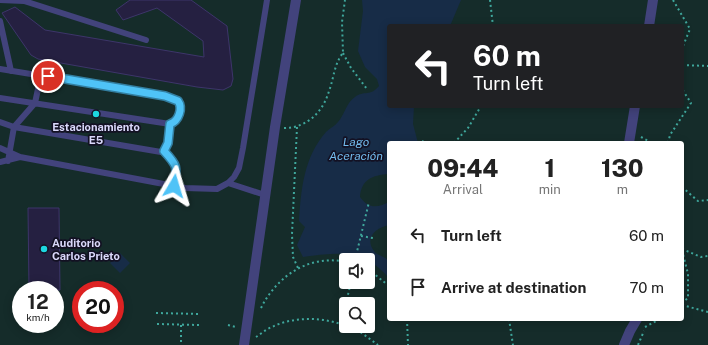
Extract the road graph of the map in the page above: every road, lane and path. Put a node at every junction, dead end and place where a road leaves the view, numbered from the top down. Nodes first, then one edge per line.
1 (0, 0) edge
2 (267, 0) edge
3 (296, 0) edge
4 (345, 0) edge
5 (490, 0) edge
6 (653, 0) edge
7 (674, 0) edge
8 (0, 21) edge
9 (493, 24) edge
10 (649, 24) edge
11 (146, 40) dead end
12 (684, 44) edge
13 (343, 53) junction
14 (684, 65) edge
15 (708, 66) edge
16 (0, 69) edge
17 (11, 71) junction
18 (41, 75) junction
19 (367, 89) dead end
20 (684, 92) edge
21 (0, 98) edge
22 (35, 103) junction
23 (480, 108) edge
24 (635, 108) edge
25 (0, 122) edge
26 (170, 124) junction
27 (14, 127) junction
28 (275, 127) junction
29 (297, 128) junction
30 (456, 141) edge
31 (629, 141) edge
32 (668, 141) edge
33 (0, 148) edge
34 (10, 151) junction
35 (164, 151) junction
36 (20, 156) junction
37 (8, 161) junction
38 (0, 162) edge
39 (228, 183) junction
40 (174, 186) junction
41 (684, 189) edge
42 (265, 195) junction
43 (708, 200) edge
44 (369, 202) dead end
45 (361, 236) junction
46 (373, 238) dead end
47 (684, 250) edge
48 (357, 253) edge
49 (708, 256) edge
50 (684, 257) edge
51 (339, 261) edge
52 (298, 268) junction
53 (375, 275) edge
54 (387, 284) edge
55 (684, 302) edge
56 (684, 305) edge
57 (260, 310) dead end
58 (708, 312) edge
59 (156, 313) dead end
60 (200, 314) dead end
61 (407, 321) edge
62 (509, 321) edge
63 (637, 321) edge
64 (656, 321) edge
65 (157, 324) dead end
66 (339, 324) edge
67 (181, 325) junction
68 (199, 325) dead end
69 (362, 333) edge
70 (255, 334) dead end
71 (181, 345) edge
72 (244, 345) edge
73 (378, 345) edge
74 (408, 345) edge
75 (513, 345) edge
76 (624, 345) edge
77 (638, 345) edge

1 - 11 lane
2 - 39 lane
3 - 28 street
4 - 13 path
5 - 9 path
6 - 10 street
7 - 12 path
8 - 17 lane
13 - 19 path
13 - 29 path
14 - 15 path
16 - 17 lane
17 - 18 lane
18 - 22 lane
18 - 26 lane
20 - 32 path
21 - 22 lane
22 - 26 lane
22 - 27 lane
23 - 30 path
24 - 31 street
25 - 27 lane
26 - 35 lane
27 - 34 lane
27 - 35 lane
28 - 29 path
28 - 42 street
29 - 52 path
33 - 34 lane
34 - 36 lane
34 - 37 lane
35 - 40 lane
36 - 37 lane
36 - 40 lane
37 - 38 lane
39 - 40 lane
39 - 42 lane
41 - 43 path
42 - 72 street
44 - 45 path
45 - 46 path
45 - 48 path
47 - 49 path
50 - 55 path
51 - 52 path
52 - 57 path
53 - 54 path
56 - 58 path
59 - 60 path
61 - 74 path
62 - 75 path
63 - 76 street
64 - 77 path
65 - 67 path
66 - 70 path
67 - 68 path
67 - 71 path
69 - 73 path

